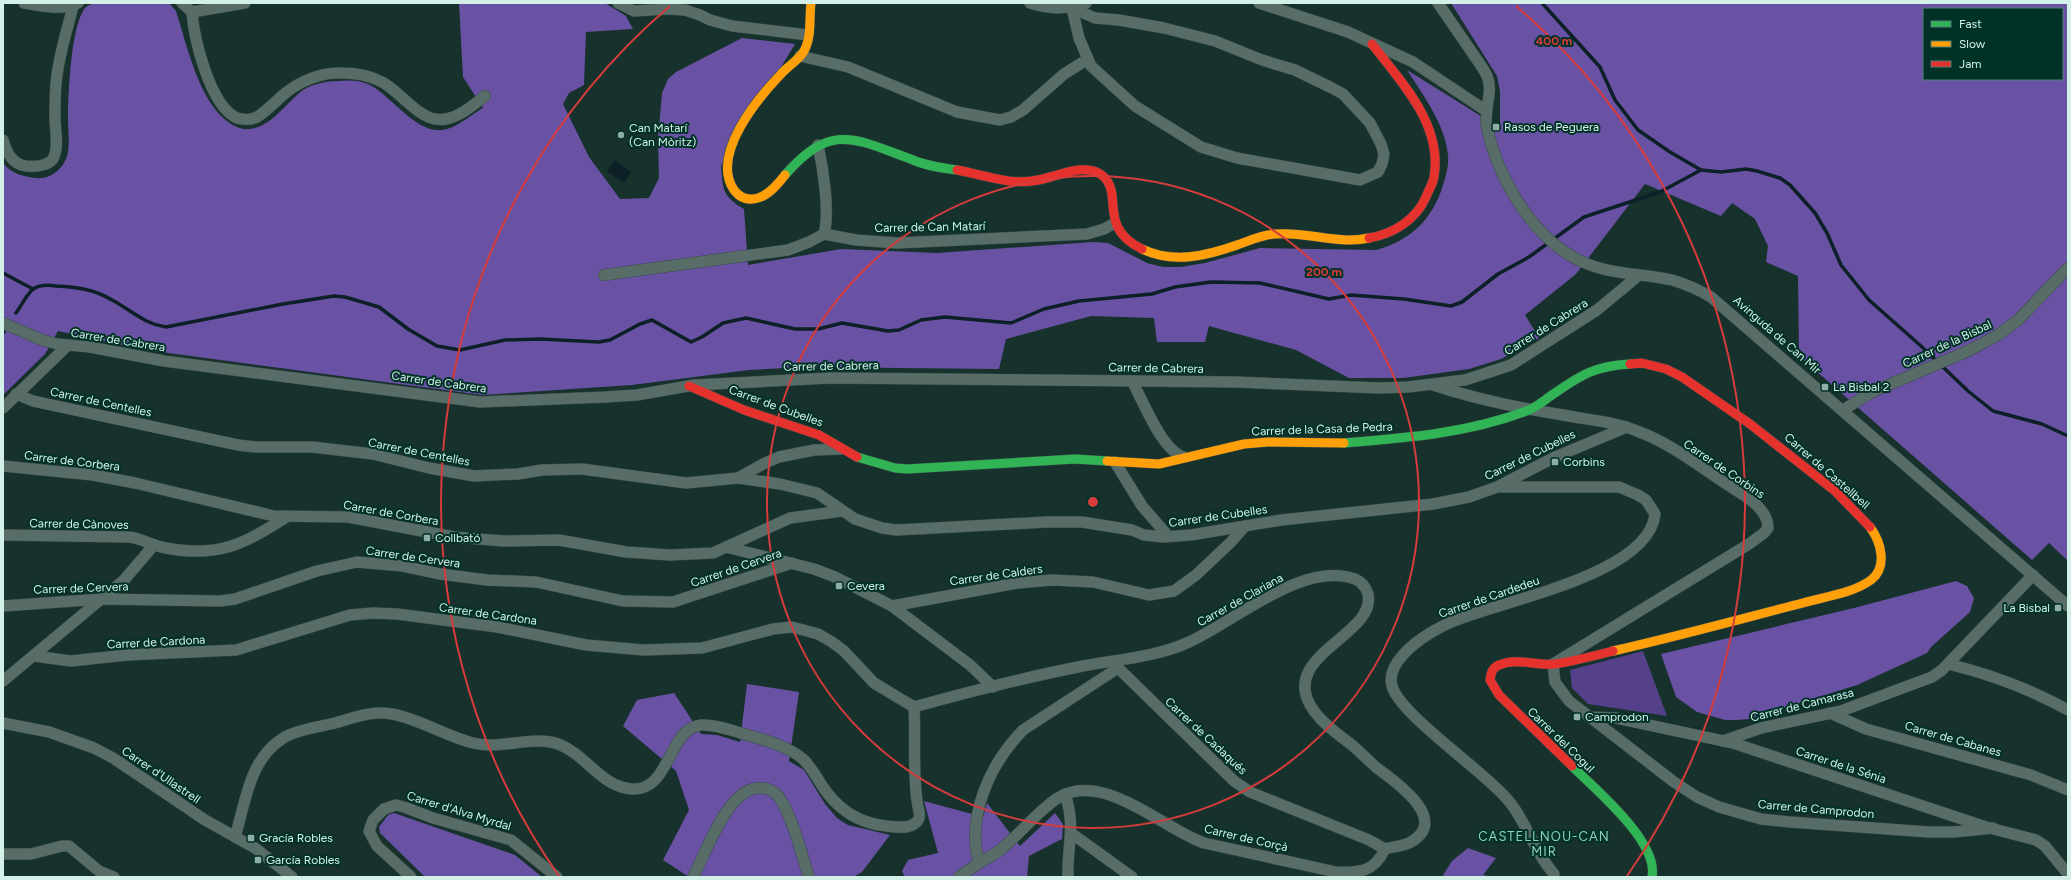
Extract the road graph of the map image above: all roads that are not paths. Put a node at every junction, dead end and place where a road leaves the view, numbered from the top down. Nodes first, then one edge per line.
1 (24, 3) edge
2 (182, 3) edge
3 (245, 3) edge
4 (618, 3) edge
5 (811, 3) edge
6 (1030, 3) edge
7 (1086, 3) edge
8 (1259, 3) edge
9 (1438, 3) edge
10 (76, 4) edge
11 (1072, 8) junction
12 (192, 12) junction
13 (808, 35) junction
14 (1372, 44) junction
15 (800, 56) junction
16 (1088, 59) junction
17 (485, 96) dead end
18 (1485, 110) junction
19 (3, 140) edge
20 (818, 145) junction
21 (1115, 223) junction
22 (824, 234) junction
23 (2068, 268) edge
24 (604, 275) dead end
25 (1638, 276) junction
26 (3, 324) edge
27 (68, 345) junction
28 (1132, 381) junction
29 (1431, 384) junction
30 (689, 386) junction
31 (16, 394) junction
32 (3, 408) edge
33 (1531, 409) junction
34 (1843, 410) junction
35 (1627, 427) junction
36 (841, 449) junction
37 (1184, 458) junction
38 (1115, 462) junction
39 (3, 466) edge
40 (738, 478) junction
41 (1497, 487) junction
42 (842, 511) junction
43 (288, 516) junction
44 (1244, 526) junction
45 (3, 535) edge
46 (1168, 536) junction
47 (154, 546) junction
48 (726, 548) junction
49 (792, 563) junction
50 (2033, 576) junction
51 (102, 599) junction
52 (3, 606) edge
53 (892, 606) junction
54 (2068, 606) edge
55 (34, 656) junction
56 (1552, 664) junction
57 (1948, 664) junction
58 (1114, 665) junction
59 (3, 681) edge
60 (993, 687) junction
61 (914, 707) junction
62 (2068, 710) edge
63 (1830, 713) junction
64 (1589, 717) junction
65 (3, 724) edge
66 (1723, 741) junction
67 (2068, 790) edge
68 (1065, 794) junction
69 (1993, 828) junction
70 (1071, 833) junction
71 (235, 837) junction
72 (1385, 849) junction
73 (3, 854) edge
74 (979, 863) junction
75 (1554, 874) dead end
76 (2068, 874) edge
77 (114, 877) edge
78 (292, 877) edge
79 (411, 877) edge
80 (557, 877) edge
81 (693, 877) edge
82 (809, 877) edge
83 (959, 877) edge
84 (1068, 877) edge
85 (1132, 877) edge
86 (1652, 877) edge
87 (1657, 877) edge

1 - 10 street
2 - 12 street
3 - 12 street
4 - 13 street
5 - 13 street
6 - 11 street
7 - 11 street
8 - 14 street
9 - 18 street, Avinguda de Can Mir
10 - 19 street
11 - 16 street
11 - 16 street
12 - 17 street
13 - 15 street
14 - 18 street
14 - 21 street
15 - 16 street
15 - 20 street
18 - 25 street, Avinguda de Can Mir
20 - 21 street
20 - 22 street
21 - 22 street, Carrer de Can Matarí
22 - 24 street
23 - 34 street, Carrer de la Bisbal
25 - 29 street, Carrer de Cabrera
25 - 34 street, Avinguda de Can Mir
26 - 27 street, Carrer de Cabrera
27 - 30 street, Carrer de Cabrera
27 - 31 street
28 - 29 street, Carrer de Cabrera
28 - 30 street, Carrer de Cabrera
28 - 37 street
29 - 33 street, Carrer de Corbins
30 - 36 street, Carrer de Cubelles
31 - 32 street
31 - 40 street, Carrer de Centelles
33 - 35 street, Carrer de Corbins
33 - 37 street, Carrer de la Casa de Pedra
33 - 56 street, Carrer de Castellbell
34 - 50 street, Avinguda de Can Mir
35 - 41 street, Carrer de Cubelles
35 - 56 street, Carrer de Corbins
36 - 38 street, Carrer de Cubelles
36 - 40 street, Carrer de Centelles
37 - 38 street, Carrer de Cubelles
38 - 46 street
39 - 43 street, Carrer de Corbera
40 - 42 street, Carrer de Cubelles
41 - 44 street, Carrer de Cubelles
41 - 75 street, Carrer de Cardedeu
42 - 46 street, Carrer de Cubelles
42 - 48 street, Carrer de Corbera
43 - 47 street, Carrer de Cànoves
43 - 48 street, Carrer de Corbera
44 - 46 street, Carrer de Cubelles
44 - 53 street, Carrer de Calders
45 - 47 street, Carrer de Cànoves
47 - 51 street
48 - 49 street, Carrer de Cervera
49 - 51 street, Carrer de Cervera
49 - 53 street, Carrer de Cervera
50 - 54 street, Avinguda de Can Mir
50 - 57 street, Carrer de Camarasa
51 - 52 street, Carrer de Cervera
51 - 55 street
53 - 60 street, Carrer de Cervera
55 - 59 street
55 - 61 street, Carrer de Cardona
56 - 64 street, Carrer de Camprodon
56 - 86 street, Carrer del Cogul
57 - 62 street
57 - 63 street, Carrer de Camarasa
58 - 60 street, Carrer de Clariana
58 - 72 street, Carrer de Cadaqués
58 - 72 street, Carrer de Clariana
58 - 74 street
60 - 61 street, Carrer de Clariana
61 - 71 street
63 - 66 street, Carrer de Camarasa
63 - 67 street, Carrer de Cabanes
64 - 66 street, Carrer de la Sénia
64 - 69 street, Carrer de Camprodon
65 - 71 street, Carrer d'Ullastrell
66 - 69 street, Carrer de la Sénia
68 - 70 street
68 - 72 street, Carrer de Corçà
68 - 74 street, Carrer de Corçà
69 - 76 street, Carrer de la Sénia
70 - 84 street
70 - 85 street
71 - 78 street, Carrer d'Ullastrell
73 - 77 street
74 - 83 street
79 - 80 street, Carrer d'Alva Myrdal
81 - 82 street
86 - 87 street

